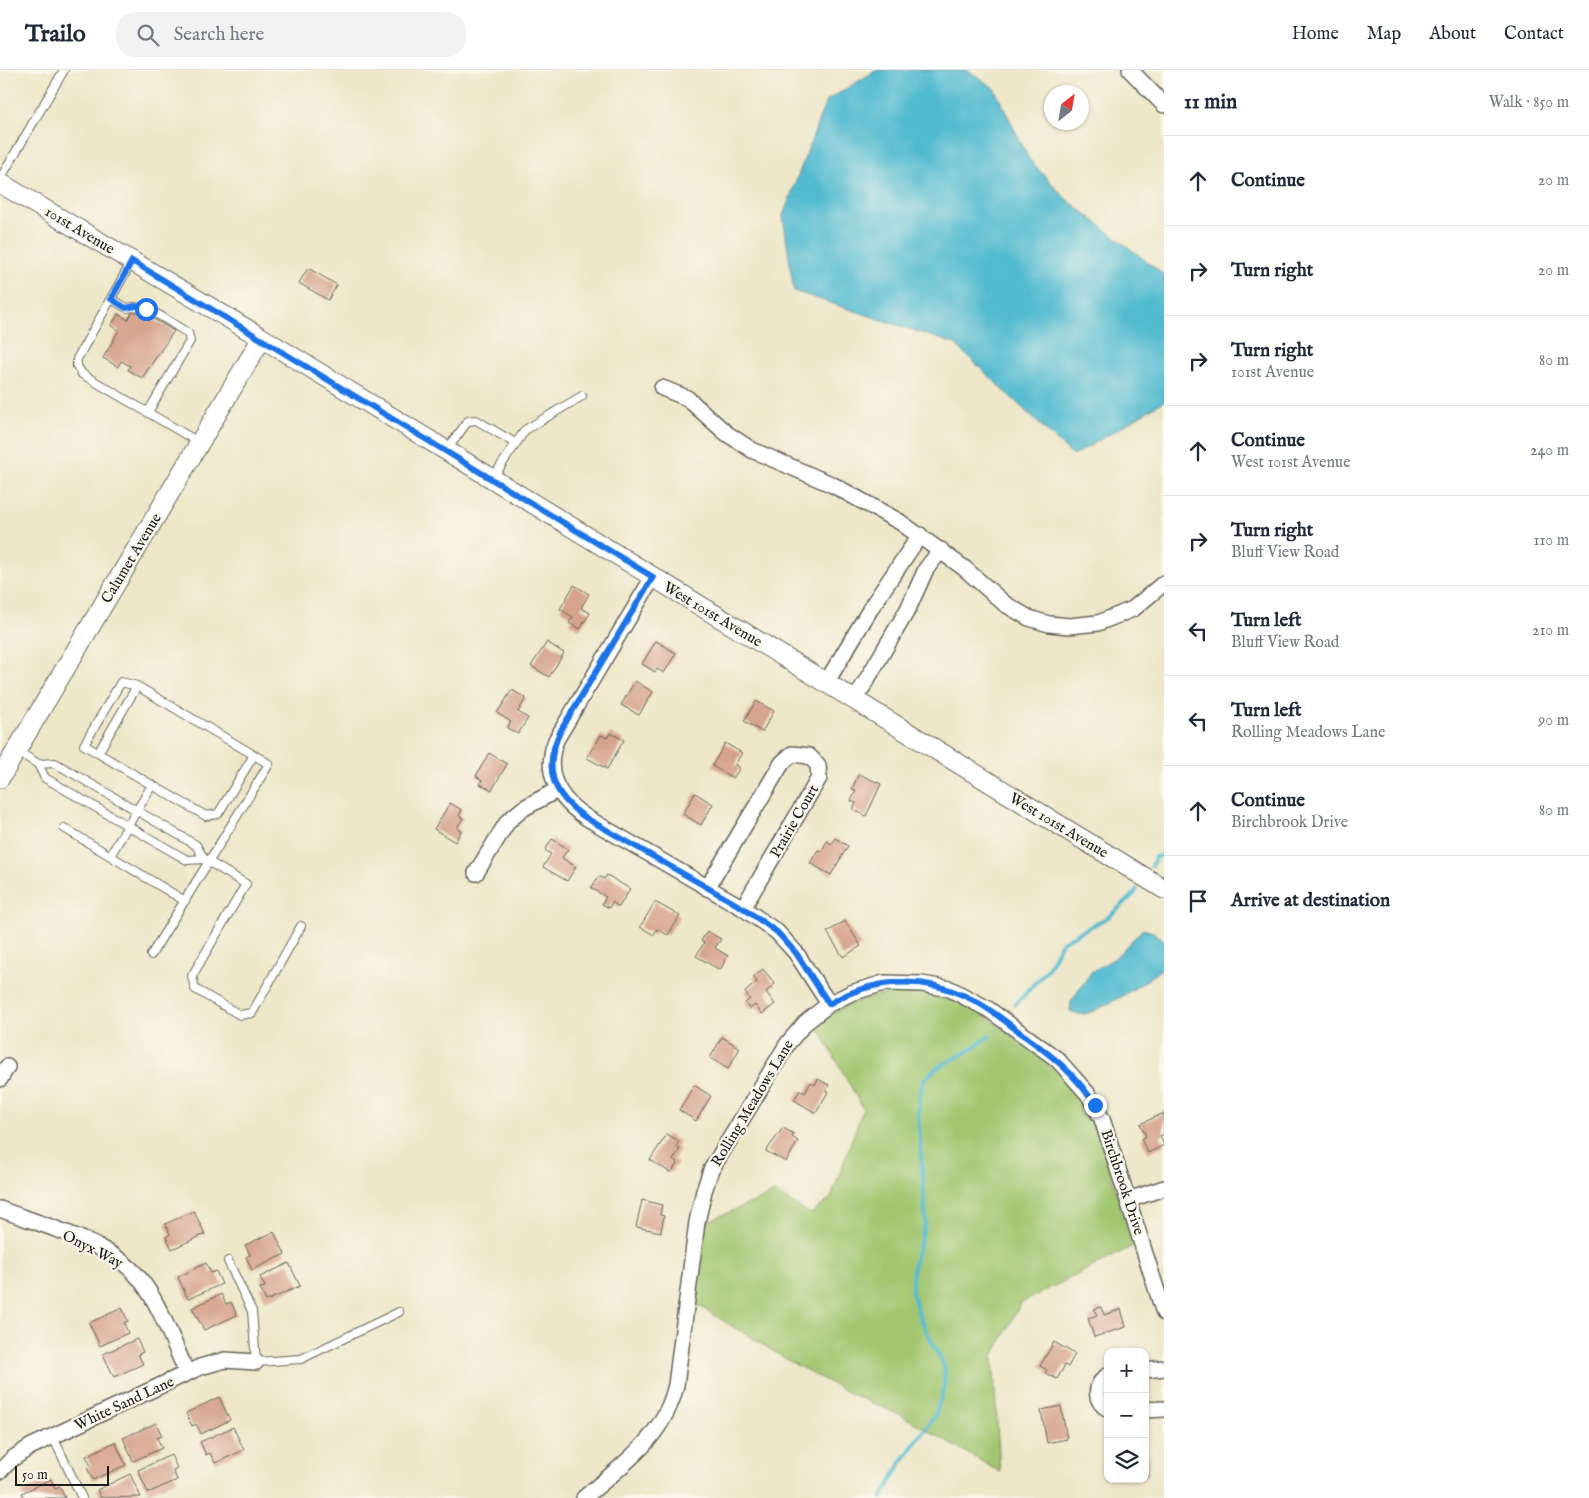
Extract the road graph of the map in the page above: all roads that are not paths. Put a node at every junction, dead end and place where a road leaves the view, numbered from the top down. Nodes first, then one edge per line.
1 (64, 70) edge
2 (1130, 70) edge
3 (1164, 105) edge
4 (0, 179) edge
5 (0, 183) edge
6 (132, 261) junction
7 (111, 299) junction
8 (262, 338) junction
9 (662, 388) dead end
10 (582, 396) dead end
11 (148, 412) junction
12 (200, 443) junction
13 (515, 443) junction
14 (446, 451) junction
15 (492, 479) junction
16 (920, 535) junction
17 (941, 550) junction
18 (653, 577) junction
19 (1164, 583) edge
20 (826, 682) junction
21 (137, 686) junction
22 (855, 700) junction
23 (16, 751) junction
24 (98, 753) junction
25 (254, 755) junction
26 (38, 764) junction
27 (0, 778) edge
28 (152, 785) junction
29 (557, 790) junction
30 (137, 811) junction
31 (128, 826) junction
32 (64, 828) dead end
33 (110, 856) junction
34 (206, 861) junction
35 (476, 873) dead end
36 (707, 888) junction
37 (1164, 889) edge
38 (185, 900) junction
39 (743, 908) junction
40 (301, 926) dead end
41 (151, 955) dead end
42 (829, 1004) junction
43 (988, 1009) joint
44 (1164, 1188) edge
45 (1128, 1200) junction
46 (0, 1209) edge
47 (228, 1261) dead end
48 (399, 1312) dead end
49 (1164, 1313) edge
50 (256, 1362) junction
51 (1164, 1368) edge
52 (1149, 1370) edge
53 (187, 1373) junction
54 (1104, 1378) edge
55 (1104, 1405) edge
56 (1164, 1409) edge
57 (1149, 1410) edge
58 (53, 1437) junction
59 (2, 1464) edge
60 (82, 1498) edge
61 (584, 1498) edge

1 - 4 lane
2 - 3 street
5 - 6 street, 101st Avenue
6 - 7 lane
6 - 8 street, 101st Avenue
7 - 11 lane
7 - 11 lane
8 - 12 street, Calumet Avenue
8 - 14 street, West 101st Avenue
9 - 16 street
10 - 13 lane
11 - 12 lane
12 - 23 street, Calumet Avenue
13 - 14 lane
13 - 15 lane
14 - 15 street, West 101st Avenue
15 - 18 street, West 101st Avenue
16 - 17 street
16 - 20 street
17 - 19 street
17 - 22 street
18 - 20 street, West 101st Avenue
18 - 29 street
20 - 22 street, West 101st Avenue
21 - 24 lane
21 - 24 lane
21 - 25 lane
22 - 37 street, West 101st Avenue
23 - 26 lane
23 - 27 street, Calumet Avenue
24 - 28 lane
25 - 28 lane
25 - 34 lane
26 - 30 lane
26 - 31 lane
28 - 30 lane
29 - 35 street
29 - 36 street
30 - 31 lane
30 - 34 lane
31 - 33 lane
31 - 34 lane
32 - 33 lane
33 - 38 lane
34 - 38 lane
34 - 40 lane
36 - 39 street
36 - 39 street, Prairie Court
38 - 41 lane
39 - 42 street
42 - 43 street, Rolling Meadows Lane
42 - 61 street, Rolling Meadows Lane
43 - 45 street, Birchbrook Drive
44 - 45 street
45 - 49 street, Birchbrook Drive
46 - 53 street, Onyx Way
47 - 50 lane
48 - 50 lane
50 - 53 street, White Sand Lane
51 - 52 street
53 - 58 street, White Sand Lane
54 - 55 street
56 - 57 street
58 - 59 street, White Sand Lane
58 - 60 lane

